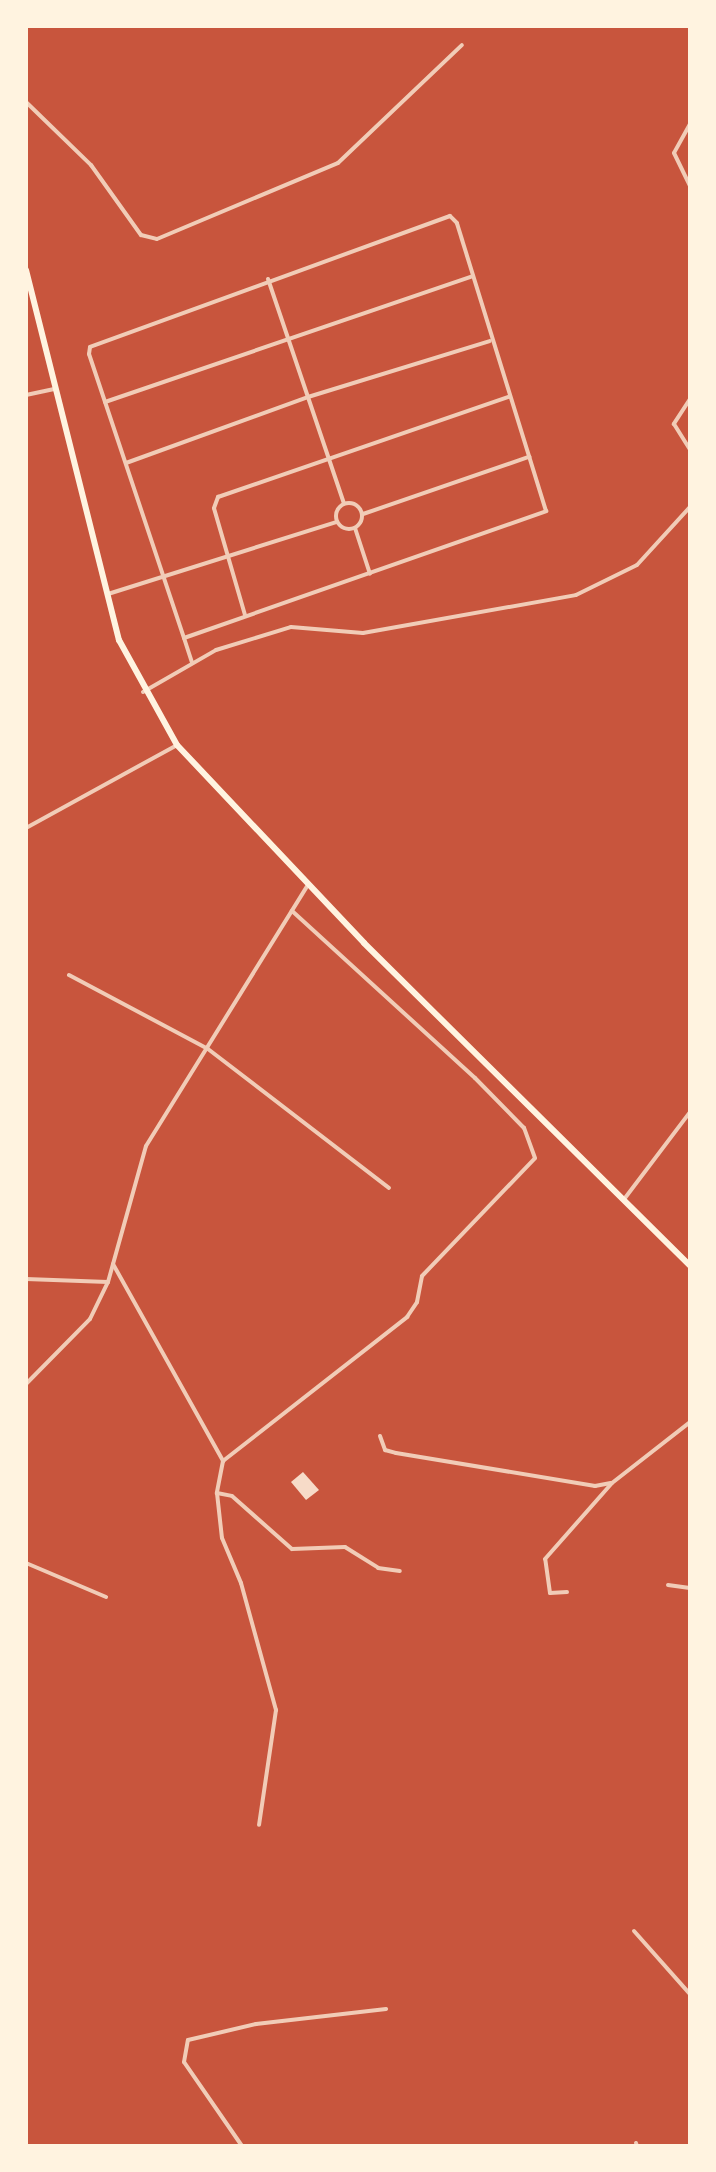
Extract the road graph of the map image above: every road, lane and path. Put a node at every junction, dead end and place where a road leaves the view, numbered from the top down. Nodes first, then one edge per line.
1 (462, 45) dead end
2 (690, 47) edge
3 (26, 102) edge
4 (690, 112) edge
5 (690, 124) edge
6 (690, 186) edge
7 (26, 270) edge
8 (472, 276) junction
9 (268, 279) junction
10 (288, 339) junction
11 (490, 341) junction
12 (57, 388) junction
13 (26, 395) edge
14 (308, 397) junction
15 (509, 397) junction
16 (690, 399) edge
17 (105, 402) junction
18 (690, 450) edge
19 (529, 457) junction
20 (329, 460) junction
21 (126, 463) junction
22 (344, 504) junction
23 (690, 507) edge
24 (363, 514) junction
25 (337, 522) junction
26 (355, 528) junction
27 (229, 556) junction
28 (370, 574) junction
29 (165, 580) junction
30 (106, 595) junction
31 (245, 615) junction
32 (184, 638) junction
33 (192, 663) junction
34 (143, 692) junction
35 (177, 745) junction
36 (26, 828) edge
37 (308, 885) junction
38 (292, 911) junction
39 (69, 975) dead end
40 (208, 1049) junction
41 (690, 1112) edge
42 (389, 1188) dead end
43 (625, 1198) junction
44 (113, 1264) junction
45 (690, 1266) edge
46 (26, 1279) edge
47 (108, 1282) junction
48 (26, 1384) edge
49 (690, 1422) edge
50 (380, 1436) dead end
51 (223, 1461) junction
52 (612, 1483) junction
53 (217, 1493) junction
54 (26, 1563) edge
55 (400, 1571) dead end
56 (668, 1585) dead end
57 (690, 1588) edge
58 (567, 1592) dead end
59 (106, 1597) dead end
60 (259, 1825) dead end
61 (634, 1931) dead end
62 (690, 1994) edge
63 (386, 2009) dead end
64 (242, 2146) edge

1 - 3 street
2 - 4 street
5 - 6 street
7 - 12 main road
8 - 9 street
8 - 10 street
8 - 11 street
9 - 10 street
9 - 17 street
10 - 14 street
10 - 17 street
11 - 14 street
11 - 15 street
12 - 13 street
12 - 30 main road
14 - 20 street
14 - 21 street
15 - 19 street
15 - 20 street
16 - 18 street
17 - 21 street
19 - 24 street
19 - 28 street
20 - 22 street
20 - 27 street
21 - 29 street
22 - 24 street
22 - 25 street
23 - 33 street
24 - 26 street
25 - 26 street
25 - 27 street
26 - 28 street
27 - 29 street
27 - 31 street
28 - 31 street
29 - 30 street
29 - 32 street
30 - 34 main road
31 - 32 street
32 - 33 street
33 - 34 street
34 - 35 main road
35 - 36 street
35 - 37 main road
37 - 38 street
37 - 43 main road
38 - 40 street
38 - 51 street
39 - 40 street
40 - 42 street
40 - 44 street
41 - 43 street
43 - 45 main road
44 - 47 street
44 - 51 street
46 - 47 street
47 - 48 street
49 - 52 street
50 - 52 street
51 - 53 street
52 - 58 street
53 - 55 street
53 - 60 street
54 - 59 street
56 - 57 street
61 - 62 street
63 - 64 street

